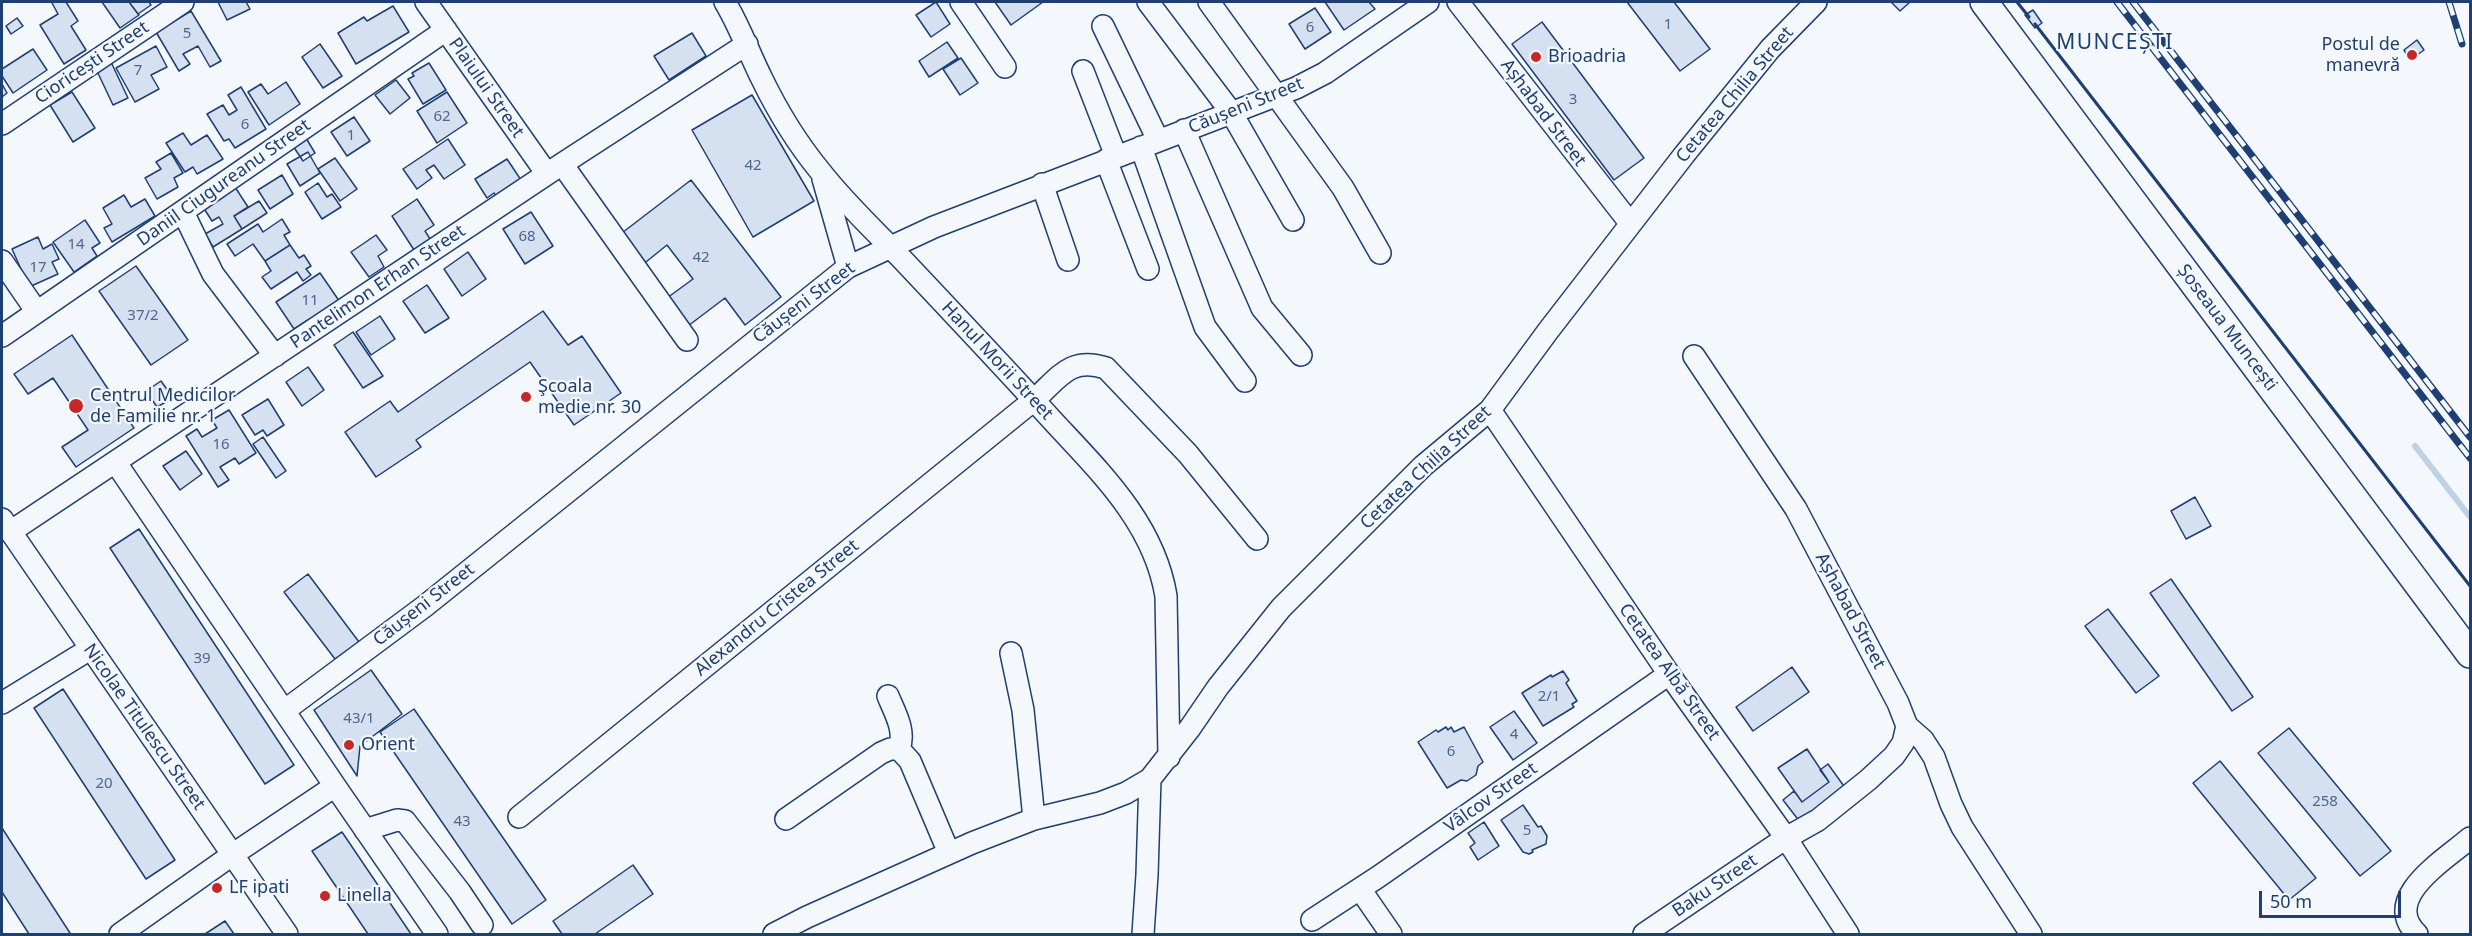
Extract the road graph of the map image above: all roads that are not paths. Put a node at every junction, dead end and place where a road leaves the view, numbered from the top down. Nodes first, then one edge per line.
1 (183, 2) edge
2 (426, 2) edge
3 (724, 2) edge
4 (961, 2) edge
5 (1148, 2) edge
6 (1209, 2) edge
7 (1428, 2) edge
8 (1458, 2) edge
9 (1816, 2) edge
10 (1984, 2) edge
11 (1103, 26) dead end
12 (446, 30) junction
13 (747, 44) junction
14 (1005, 67) dead end
15 (1083, 71) dead end
16 (1277, 96) junction
17 (1231, 112) junction
18 (2, 124) edge
19 (1184, 130) junction
20 (1150, 144) junction
21 (1111, 158) junction
22 (554, 169) junction
23 (821, 174) junction
24 (1042, 184) junction
25 (183, 212) junction
26 (1293, 220) dead end
27 (1630, 223) junction
28 (890, 246) junction
29 (1380, 253) dead end
30 (1068, 260) dead end
31 (2, 261) edge
32 (848, 267) junction
33 (1148, 269) dead end
34 (37, 312) junction
35 (2, 336) edge
36 (687, 340) dead end
37 (1300, 355) dead end
38 (275, 356) junction
39 (1694, 356) dead end
40 (1245, 381) dead end
41 (1035, 400) junction
42 (1490, 410) junction
43 (116, 463) junction
44 (6, 526) edge
45 (1257, 539) dead end
46 (90, 649) junction
47 (1011, 653) dead end
48 (2470, 654) edge
49 (1669, 674) junction
50 (888, 696) dead end
51 (2, 703) edge
52 (284, 711) junction
53 (1907, 726) junction
54 (898, 749) junction
55 (1169, 757) junction
56 (1150, 780) junction
57 (334, 786) junction
58 (519, 817) dead end
59 (786, 819) dead end
60 (1034, 819) junction
61 (365, 830) junction
62 (1786, 838) junction
63 (2470, 838) edge
64 (949, 853) junction
65 (232, 855) junction
66 (1360, 889) junction
67 (1312, 920) dead end
68 (482, 925) dead end
69 (131, 931) edge
70 (287, 934) edge
71 (437, 934) edge
72 (774, 934) edge
73 (1138, 934) edge
74 (1391, 934) edge
75 (1644, 934) edge
76 (1848, 934) edge
77 (2031, 934) edge
78 (2417, 934) edge

1 - 18 street, Cioricești Street
2 - 12 street, Plaiului Street
3 - 13 street, Hanul Morii Street
4 - 14 street
5 - 17 street
6 - 16 street
7 - 16 street, Căușeni Street
8 - 27 street, Așhabad Street
9 - 27 street, Cetatea Chilia Street
10 - 48 main road, Șoseaua Muncești
11 - 20 street
12 - 22 street, Plaiului Street
12 - 25 street, Daniil Ciugureanu Street
13 - 22 street, Pantelimon Erhan Street
13 - 23 street, Hanul Morii Street
15 - 21 street
16 - 17 street, Căușeni Street
16 - 29 street
17 - 19 street, Căușeni Street
17 - 26 street
19 - 20 street, Căușeni Street
19 - 37 street
20 - 21 street, Căușeni Street
20 - 40 street
21 - 24 street, Căușeni Street
21 - 33 street
22 - 36 street, Plaiului Street
22 - 38 street, Pantelimon Erhan Street
23 - 28 street, Hanul Morii Street
23 - 32 street
24 - 28 street, Căușeni Street
24 - 30 street
25 - 34 street, Daniil Ciugureanu Street
25 - 38 street
27 - 42 street, Cetatea Chilia Street
28 - 32 street, Căușeni Street
28 - 41 street, Hanul Morii Street
31 - 34 street
32 - 52 street, Căușeni Street
34 - 35 street, Daniil Ciugureanu Street
38 - 43 street, Pantelimon Erhan Street
39 - 53 street, Așhabad Street
41 - 45 street, Alexandru Cristea Street
41 - 55 street, Hanul Morii Street
41 - 58 street, Alexandru Cristea Street
42 - 49 street, Cetatea Albă Street
42 - 55 street, Cetatea Chilia Street
43 - 44 street, Pantelimon Erhan Street
43 - 52 street
44 - 46 street, Nicolae Titulescu Street
46 - 51 street
46 - 65 street, Nicolae Titulescu Street
47 - 60 street
49 - 62 street, Cetatea Albă Street
49 - 66 street, Vâlcov Street
50 - 54 street
52 - 57 street
53 - 62 street
53 - 77 street
54 - 59 street
54 - 64 street
55 - 56 street, Cetatea Chilia Street
56 - 60 street
56 - 73 street
57 - 61 street
57 - 65 street
60 - 64 street
61 - 68 street
61 - 71 street
62 - 75 street, Baku Street
62 - 76 street, Cetatea Albă Street
63 - 78 street
64 - 72 street
65 - 69 street
65 - 70 street, Nicolae Titulescu Street
66 - 67 street, Vâlcov Street
66 - 74 street

